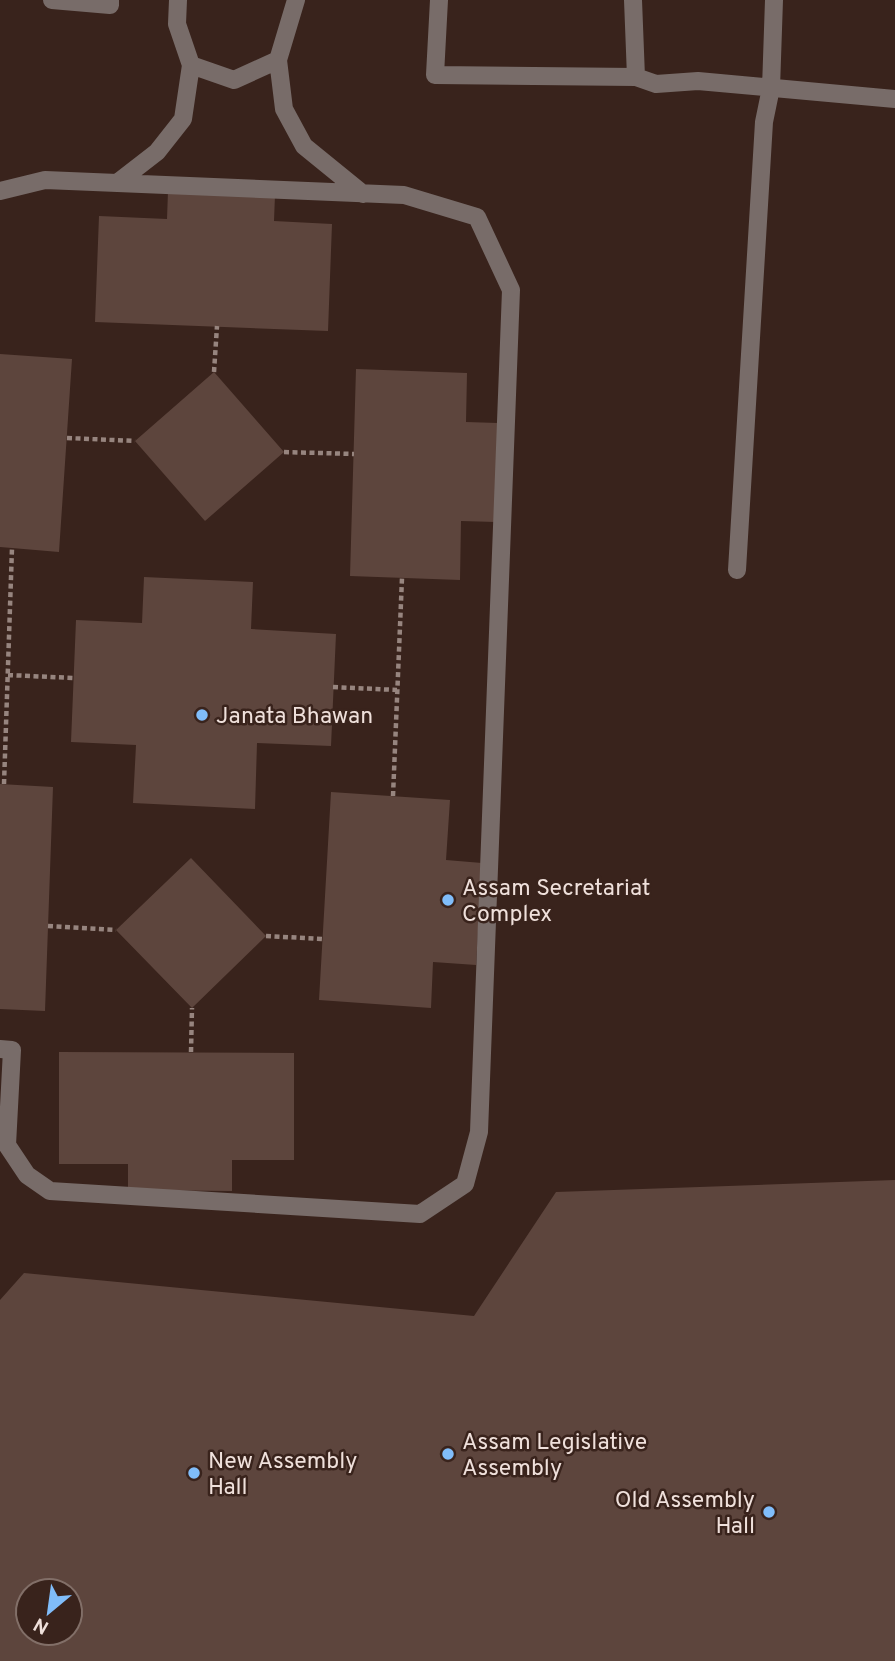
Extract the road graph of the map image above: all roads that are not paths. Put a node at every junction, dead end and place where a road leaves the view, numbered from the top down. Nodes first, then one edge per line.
1 (52, 0) edge
2 (110, 0) edge
3 (178, 0) edge
4 (296, 0) edge
5 (439, 0) edge
6 (633, 0) edge
7 (774, 0) edge
8 (278, 60) junction
9 (191, 65) junction
10 (636, 77) junction
11 (771, 88) junction
12 (895, 99) edge
13 (117, 183) junction
14 (0, 191) edge
15 (363, 194) junction
16 (737, 570) dead end
17 (0, 1049) edge

1 - 2 street
3 - 9 street
4 - 8 street
5 - 10 street
6 - 10 street
7 - 11 street
8 - 9 street
8 - 15 street
9 - 13 street
10 - 11 street
11 - 12 street
11 - 16 street
13 - 14 street
13 - 15 street
15 - 17 street

